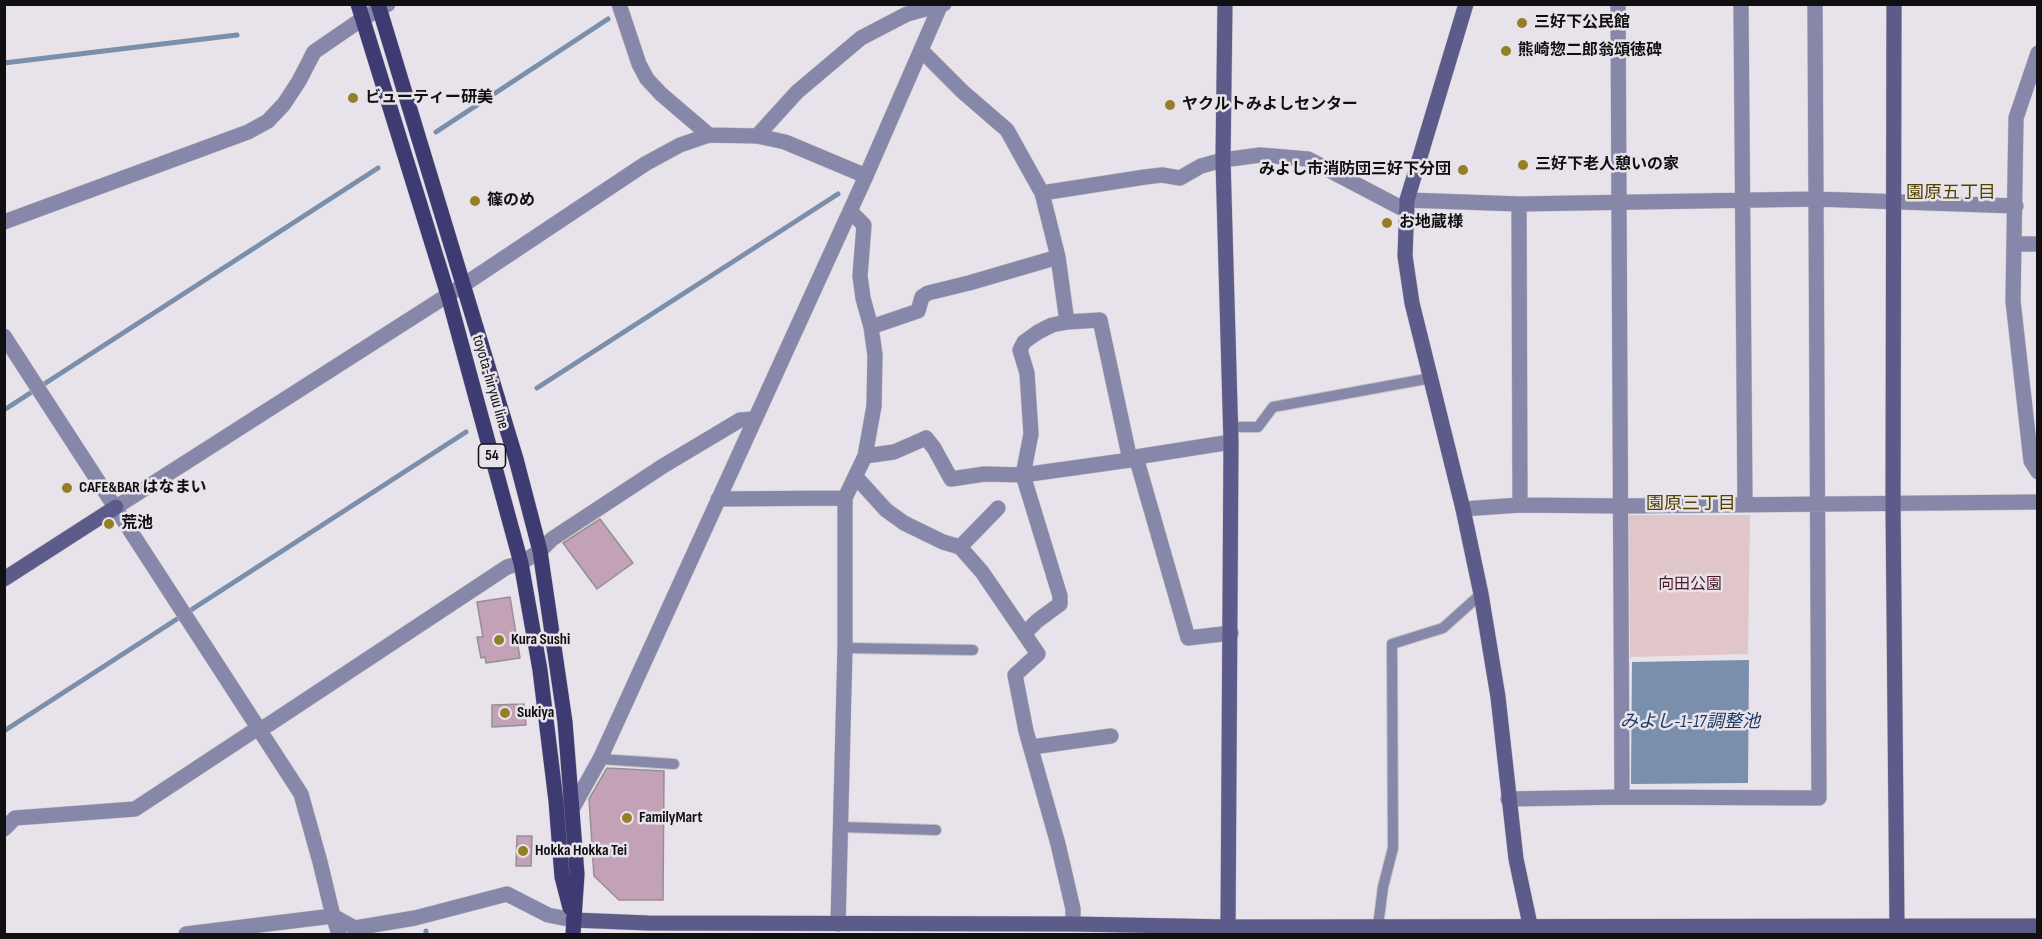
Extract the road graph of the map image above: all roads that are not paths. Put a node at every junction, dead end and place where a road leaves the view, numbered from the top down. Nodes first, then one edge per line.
1 (619, 4) edge
2 (1225, 4) edge
3 (1466, 4) edge
4 (1618, 4) edge
5 (1741, 4) edge
6 (1815, 4) edge
7 (1894, 4) edge
8 (942, 5) edge
9 (382, 6) edge
10 (360, 12) edge
11 (921, 50) junction
12 (2037, 53) edge
13 (709, 135) junction
14 (757, 136) junction
15 (1223, 160) junction
16 (866, 176) junction
17 (1042, 193) junction
18 (1816, 199) junction
19 (1741, 200) junction
20 (1620, 202) junction
21 (1894, 202) junction
22 (1519, 204) junction
23 (1407, 206) junction
24 (2016, 206) junction
25 (850, 211) junction
26 (4, 222) edge
27 (2015, 244) junction
28 (2037, 244) edge
29 (1058, 257) junction
30 (462, 286) junction
31 (448, 295) junction
32 (1067, 322) junction
33 (872, 327) junction
34 (4, 336) edge
35 (1431, 378) junction
36 (753, 419) junction
37 (1231, 435) junction
38 (865, 456) junction
39 (1133, 459) junction
40 (2037, 472) edge
41 (1023, 475) junction
42 (856, 477) junction
43 (845, 498) junction
44 (718, 499) junction
45 (2037, 502) edge
46 (1745, 504) junction
47 (1816, 504) junction
48 (1893, 504) junction
49 (1520, 505) junction
50 (1621, 506) junction
51 (116, 507) junction
52 (998, 508) dead end
53 (1463, 509) junction
54 (960, 547) junction
55 (540, 550) junction
56 (521, 562) junction
57 (4, 579) edge
58 (1481, 594) junction
59 (1231, 633) junction
60 (1024, 634) junction
61 (845, 648) junction
62 (972, 650) dead end
63 (259, 728) junction
64 (1111, 736) dead end
65 (1032, 747) junction
66 (600, 759) junction
67 (674, 764) dead end
68 (1622, 797) junction
69 (1508, 799) junction
70 (572, 809) junction
71 (841, 826) junction
72 (4, 829) edge
73 (936, 830) dead end
74 (333, 916) junction
75 (838, 924) junction
76 (1073, 924) junction
77 (1897, 925) junction
78 (1378, 926) junction
79 (2037, 926) edge
80 (573, 927) edge
81 (648, 929) edge
82 (934, 929) edge
83 (1530, 930) edge
84 (1228, 931) edge
85 (186, 934) edge
86 (339, 934) edge

1 - 13 street
2 - 15 street
3 - 23 street
4 - 20 street
5 - 19 street
6 - 18 street
7 - 21 street
8 - 11 street
8 - 14 street
9 - 10 street
9 - 30 main road, toyota-hiryuu line / 54
10 - 26 street
10 - 31 main road, toyota-hiryuu line / 54
11 - 16 street
11 - 17 street
12 - 24 street
13 - 14 street
13 - 30 street
14 - 16 street
15 - 17 street
15 - 23 street
15 - 37 street
16 - 25 street
17 - 29 street
18 - 19 street
18 - 21 street
18 - 47 street
19 - 20 street
19 - 46 street
20 - 22 street
20 - 50 street
21 - 24 street
21 - 48 street
22 - 23 street
22 - 49 street
23 - 35 street
24 - 27 street
25 - 33 street
25 - 36 street
27 - 28 street
27 - 40 street
29 - 32 street
29 - 33 street
30 - 31 street
30 - 55 main road, toyota-hiryuu line / 54
31 - 51 street
31 - 56 main road, toyota-hiryuu line / 54
32 - 39 street
32 - 41 street
33 - 38 street
34 - 51 street
35 - 37 lane
35 - 53 street
36 - 44 street
36 - 55 street
37 - 39 street
37 - 59 street
38 - 41 street
38 - 42 street
39 - 41 street
39 - 59 street
41 - 60 street
42 - 43 street
42 - 54 street
43 - 44 street
43 - 61 street
44 - 66 street
45 - 48 street
46 - 47 street
46 - 50 street
47 - 48 street
47 - 68 street
48 - 77 street
49 - 50 street
49 - 53 street
50 - 68 street
51 - 57 street
51 - 63 street
52 - 54 street
53 - 58 street
54 - 60 street
55 - 56 street
55 - 70 main road, toyota-hiryuu line / 54
56 - 63 street
56 - 80 main road, toyota-hiryuu line / 54
58 - 69 street
58 - 78 lane
59 - 84 street
60 - 65 street
61 - 62 lane
61 - 71 street
63 - 72 street
63 - 74 street
64 - 65 street
65 - 76 street
66 - 67 lane
66 - 70 street
68 - 69 street
69 - 83 street
70 - 80 main road, toyota-hiryuu line / 54
71 - 73 lane
71 - 75 street
74 - 80 street
74 - 85 street
74 - 86 street
75 - 81 street
75 - 82 street
76 - 82 street
76 - 84 street
77 - 79 street
77 - 83 street
78 - 83 street
78 - 84 street
80 - 81 street

